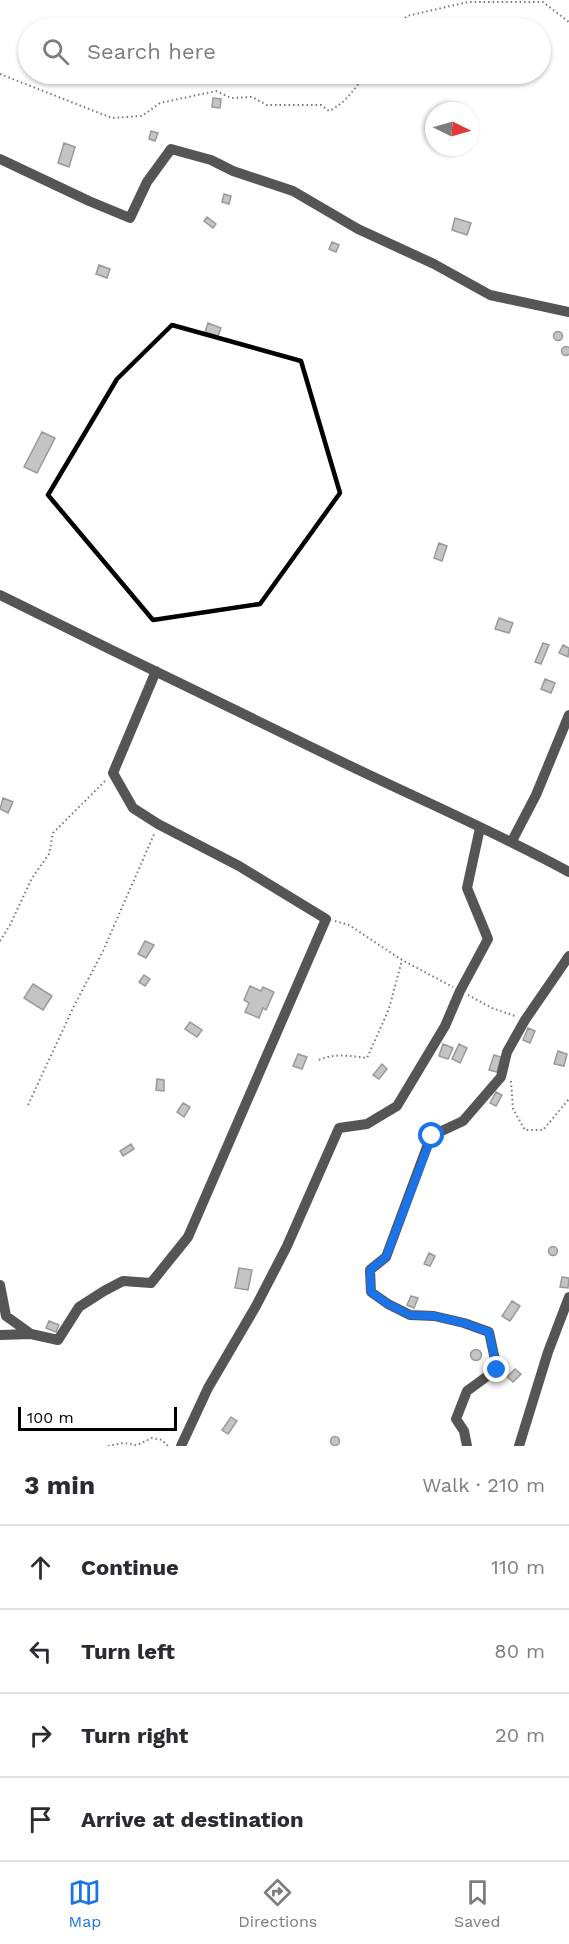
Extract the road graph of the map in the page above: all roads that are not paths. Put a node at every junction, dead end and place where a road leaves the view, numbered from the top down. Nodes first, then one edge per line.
1 (0, 159) edge
2 (569, 312) edge
3 (0, 596) edge
4 (156, 671) junction
5 (569, 715) edge
6 (480, 828) junction
7 (512, 841) junction
8 (569, 872) edge
9 (569, 956) edge
10 (0, 1285) edge
11 (569, 1298) edge
12 (31, 1334) junction
13 (0, 1335) edge
14 (181, 1446) edge
15 (467, 1446) edge
16 (519, 1446) edge

1 - 2 street
3 - 4 street
4 - 6 street
4 - 12 street
5 - 7 street
6 - 7 street
6 - 14 street
7 - 8 street
9 - 15 street
10 - 12 street
11 - 16 street
12 - 13 street

